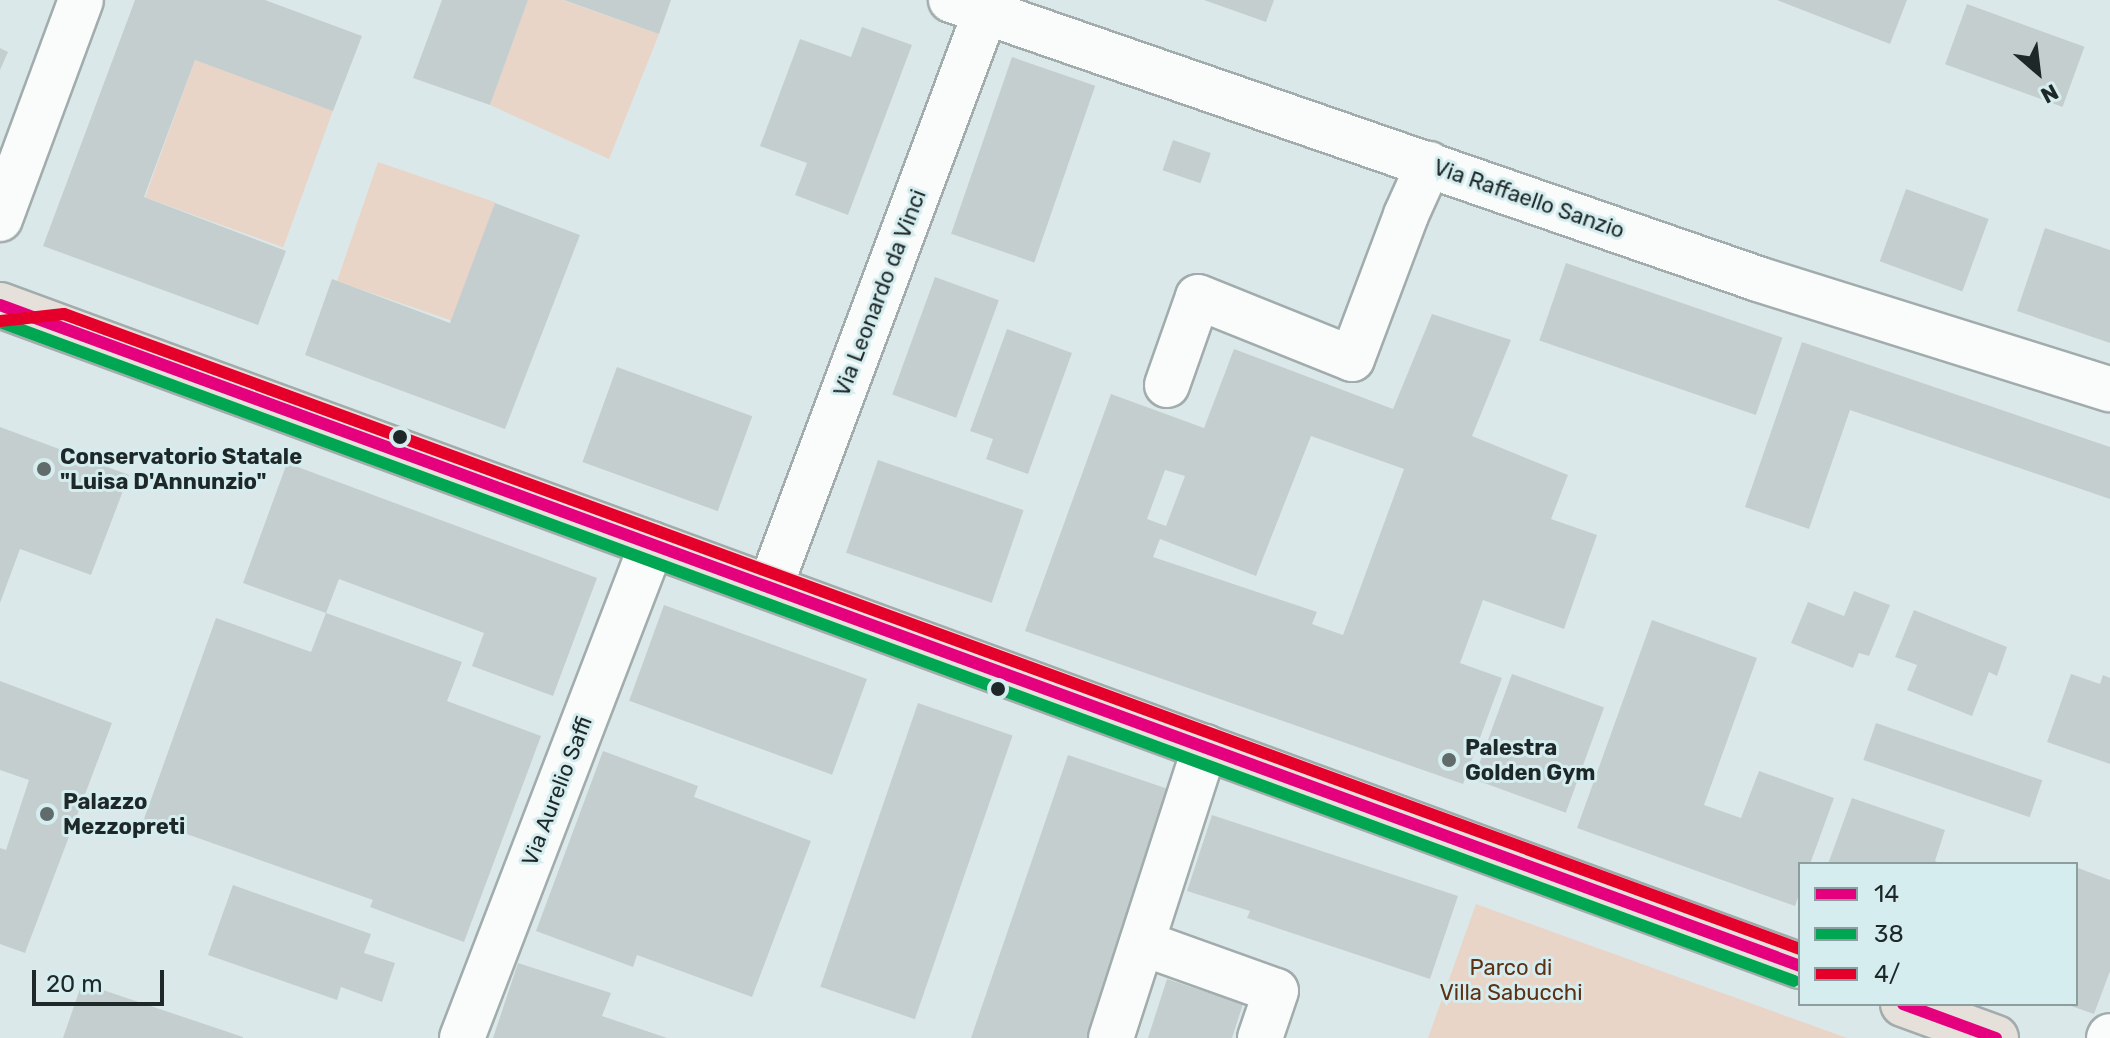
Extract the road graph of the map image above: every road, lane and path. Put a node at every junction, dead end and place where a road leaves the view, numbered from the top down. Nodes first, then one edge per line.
1 (81, 0) edge
2 (976, 4) edge
3 (1429, 164) junction
4 (0, 219) edge
5 (0, 305) edge
6 (59, 329) junction
7 (0, 337) edge
8 (1167, 385) dead end
9 (2110, 389) edge
10 (652, 544) junction
11 (770, 587) junction
12 (1205, 747) junction
13 (1142, 943) junction
14 (1798, 965) edge
15 (1908, 1006) edge
16 (462, 1038) edge
17 (1111, 1038) edge
18 (1260, 1038) edge
19 (1996, 1038) edge

1 - 4 street
2 - 3 street, Via Raffaello Sanzio
2 - 11 street, Via Leonardo da Vinci
3 - 8 street
3 - 9 street, Via Raffaello Sanzio
5 - 6 main road
6 - 7 main road
6 - 10 main road
10 - 11 main road
10 - 16 street, Via Aurelio Saffi
11 - 12 main road
12 - 13 street
12 - 14 main road
13 - 17 street
13 - 18 street
15 - 19 main road

